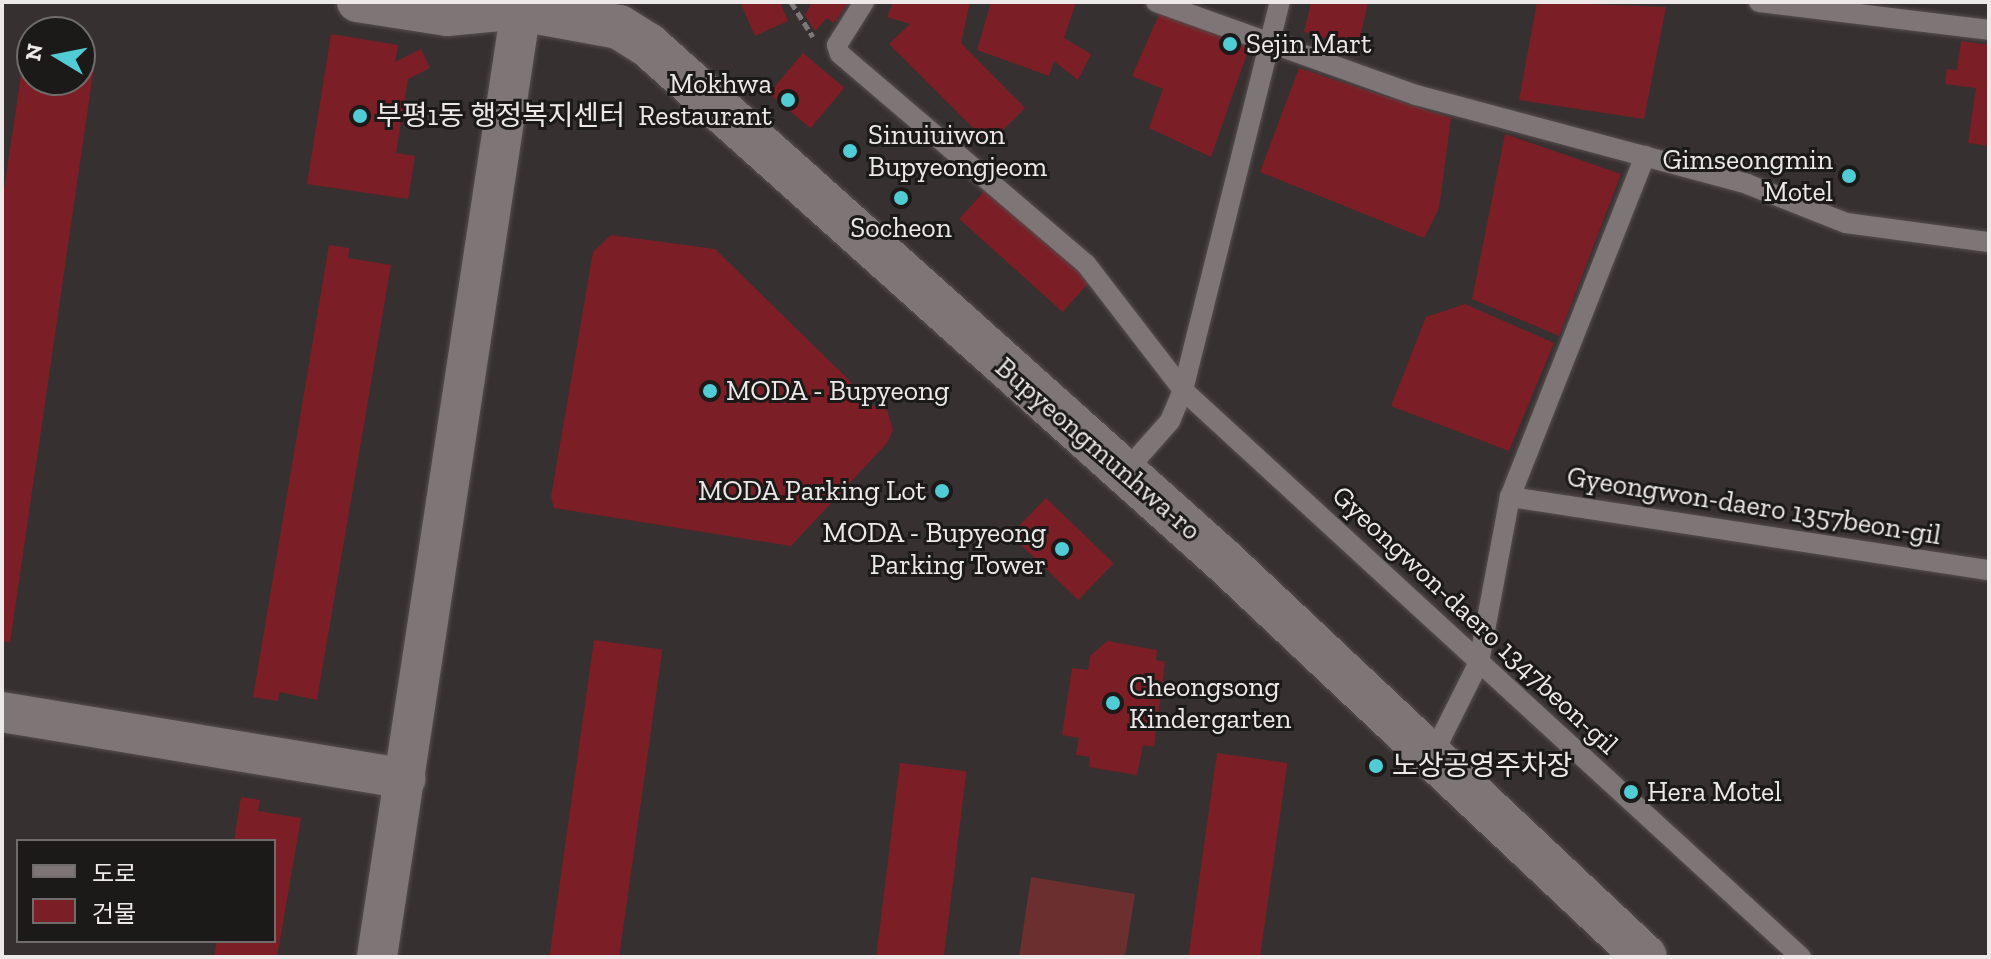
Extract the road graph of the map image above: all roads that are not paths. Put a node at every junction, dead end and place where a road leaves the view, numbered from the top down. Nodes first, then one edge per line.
1 (357, 2) edge
2 (864, 2) edge
3 (1156, 2) edge
4 (1280, 2) edge
5 (1759, 2) edge
6 (1783, 4) edge
7 (522, 6) edge
8 (1989, 30) edge
9 (1270, 45) junction
10 (1645, 156) junction
11 (1989, 242) edge
12 (1183, 390) junction
13 (1124, 473) junction
14 (1510, 497) junction
15 (1989, 570) edge
16 (1479, 662) junction
17 (2, 712) edge
18 (1432, 756) junction
19 (405, 779) junction
20 (377, 957) edge
21 (1645, 957) edge
22 (1801, 957) edge

1 - 7 street
2 - 12 lane, Gyeongwon-daero 1347beon-gil
3 - 9 lane
4 - 9 lane
5 - 6 lane
6 - 8 lane
7 - 13 street, Bupyeongmunhwa-ro
7 - 19 street
9 - 10 lane
9 - 12 lane
10 - 11 lane
10 - 14 lane
12 - 13 lane
12 - 16 lane, Gyeongwon-daero 1347beon-gil
13 - 18 street, Bupyeongmunhwa-ro
14 - 15 lane, Gyeongwon-daero 1357beon-gil
14 - 16 lane
16 - 18 lane
16 - 22 lane, Gyeongwon-daero 1347beon-gil
17 - 19 street
18 - 21 street, Bupyeongmunhwa-ro
19 - 20 street

